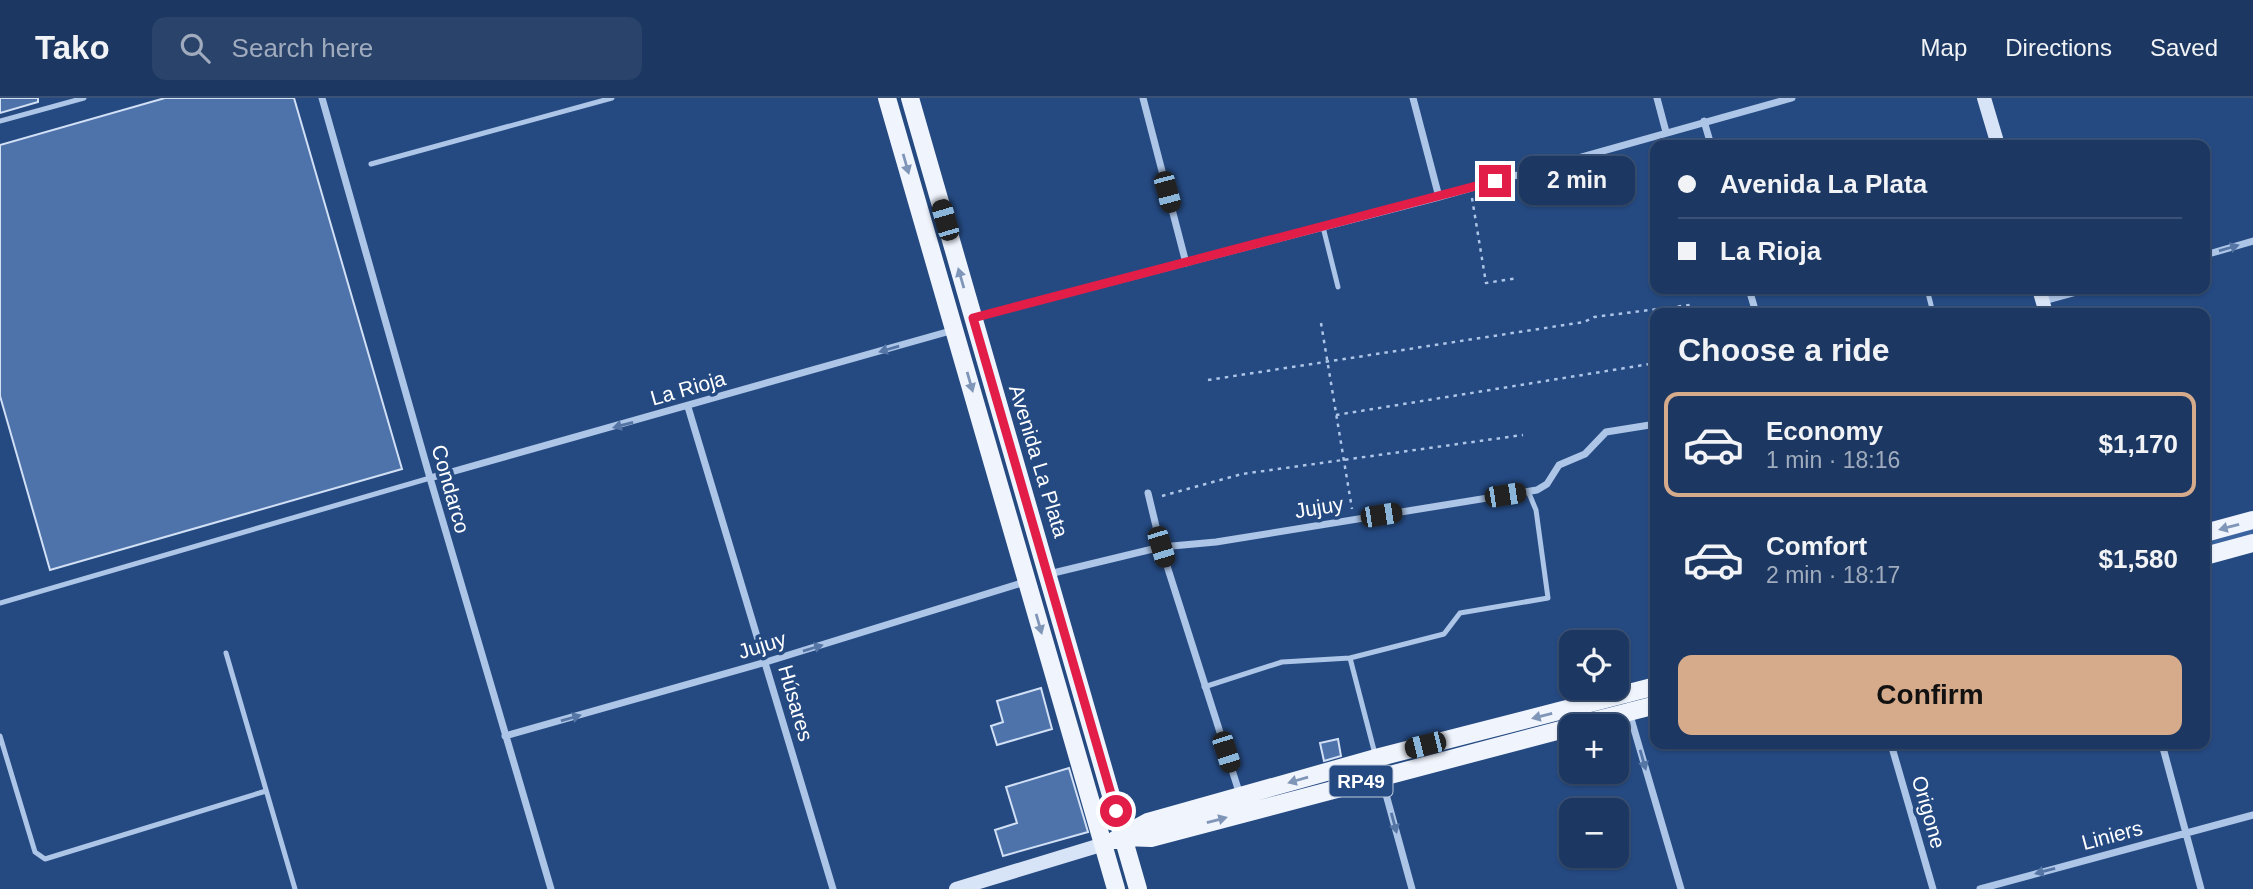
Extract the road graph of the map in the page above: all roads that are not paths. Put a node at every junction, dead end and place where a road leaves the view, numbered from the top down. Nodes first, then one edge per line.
1 (84, 98) edge
2 (322, 98) edge
3 (612, 98) edge
4 (887, 98) edge
5 (910, 98) edge
6 (1143, 98) edge
7 (1413, 98) edge
8 (1657, 98) edge
9 (1792, 98) edge
10 (1984, 98) edge
11 (0, 121) edge
12 (1704, 121) junction
13 (1666, 132) junction
14 (1710, 140) edge
15 (1997, 140) edge
16 (371, 164) dead end
17 (1439, 197) junction
18 (1323, 228) junction
19 (2253, 241) edge
20 (2210, 254) edge
21 (1186, 264) junction
22 (1338, 287) dead end
23 (2068, 294) edge
24 (2042, 301) edge
25 (973, 318) junction
26 (955, 330) junction
27 (688, 407) junction
28 (1650, 425) edge
29 (430, 478) junction
30 (1528, 491) junction
31 (1149, 497) road end
32 (2253, 520) edge
33 (2210, 532) edge
34 (2253, 542) edge
35 (1161, 547) junction
36 (2210, 555) edge
37 (1049, 574) junction
38 (1027, 582) junction
39 (0, 603) edge
40 (226, 653) dead end
41 (1350, 658) junction
42 (766, 662) junction
43 (1204, 687) junction
44 (1650, 691) edge
45 (1627, 704) junction
46 (1650, 705) edge
47 (1604, 714) edge
48 (1559, 731) edge
49 (0, 736) edge
50 (505, 736) junction
51 (1892, 749) edge
52 (2163, 749) edge
53 (1376, 758) junction
54 (1381, 776) junction
55 (266, 791) junction
56 (1240, 796) junction
57 (2253, 814) edge
58 (2187, 833) junction
59 (1124, 837) junction
60 (1104, 844) junction
61 (295, 889) edge
62 (551, 889) edge
63 (832, 889) edge
64 (956, 889) edge
65 (1116, 889) edge
66 (1138, 889) edge
67 (1412, 889) edge
68 (1681, 889) edge
69 (1933, 889) edge
70 (1980, 889) edge
71 (2201, 889) edge

1 - 11 lane
2 - 29 street, Condarco
3 - 16 lane
4 -> 26 main road, Avenida La Plata
25 -> 5 main road, Avenida La Plata
6 - 21 street
7 - 17 street
8 - 13 street
9 - 12 street
10 - 15 street
12 - 13 street
12 - 14 street
13 - 17 street
17 - 18 street
18 - 21 street
18 - 22 lane
20 -> 19 street
21 - 25 street
23 - 24 street
25 - 37 main road, Avenida La Plata
26 -> 27 street, La Rioja
26 -> 38 main road, Avenida La Plata
27 -> 29 street, La Rioja
27 - 42 street, Húsares
28 - 30 street, Jujuy
29 - 39 lane
29 - 50 street, Condarco
30 - 35 street, Jujuy
30 - 41 lane
31 - 35 street
32 -> 33 main road
34 - 36 main road
35 - 37 street, Jujuy
35 - 43 street
37 - 59 main road, Avenida La Plata
42 -> 38 street, Jujuy
38 -> 60 main road, Avenida La Plata
40 - 55 lane
41 - 43 lane
41 - 53 lane
50 -> 42 street, Jujuy
42 - 63 street, Húsares
43 - 56 street
44 - 45 main road, RP49
45 - 46 main road, RP49
45 - 47 main road, RP49
45 -> 53 main road, RP49
45 -> 68 street
48 - 54 main road, RP49
49 - 55 lane
50 - 62 street, Condarco
51 - 69 street, Origone
52 - 58 street
53 - 54 street
53 -> 56 main road, RP49
59 -> 54 main road, RP49
54 -> 67 street
55 - 61 lane
56 - 59 main road, RP49
57 - 58 street, Liniers
58 -> 70 street, Liniers
58 - 71 street
59 - 60 main road, RP49
59 - 66 main road, Avenida La Plata
60 - 64 street, RP49
60 - 65 main road, Avenida La Plata

